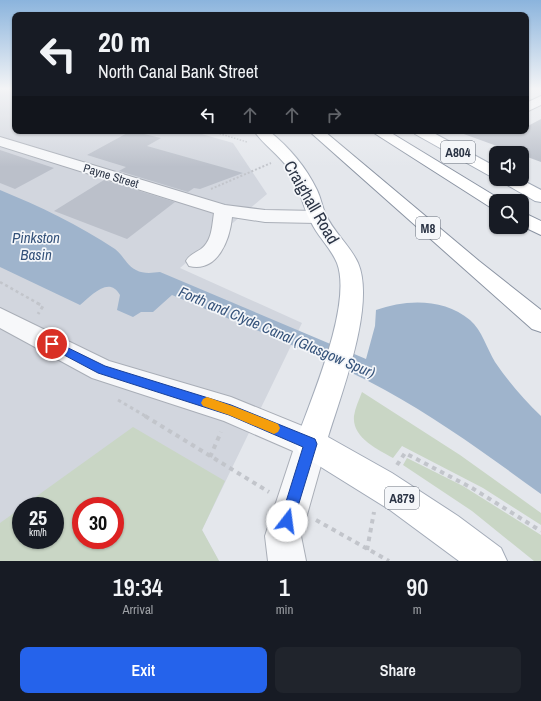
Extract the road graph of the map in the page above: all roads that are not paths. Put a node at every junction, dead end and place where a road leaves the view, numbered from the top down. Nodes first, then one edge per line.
1 (319, 134) edge
2 (383, 134) edge
3 (425, 134) edge
4 (257, 137) edge
5 (0, 141) edge
6 (489, 169) edge
7 (521, 186) edge
8 (541, 197) edge
9 (489, 199) edge
10 (223, 210) junction
11 (317, 217) junction
12 (529, 223) edge
13 (529, 226) edge
14 (541, 229) edge
15 (541, 235) edge
16 (196, 261) dead end
17 (0, 317) edge
18 (541, 323) edge
19 (311, 444) junction
20 (287, 561) edge
21 (488, 561) edge

1 - 18 main road, M8
2 - 9 main road
3 - 6 main road, A804
4 - 11 main road, Craighall Road
5 - 10 street, Payne Street
7 - 8 main road
10 - 11 street, Payne Street
10 - 16 street
11 - 19 main road, Craighall Road
12 - 14 main road
13 - 15 street
17 - 19 street
19 - 20 street
19 - 21 main road, A879

